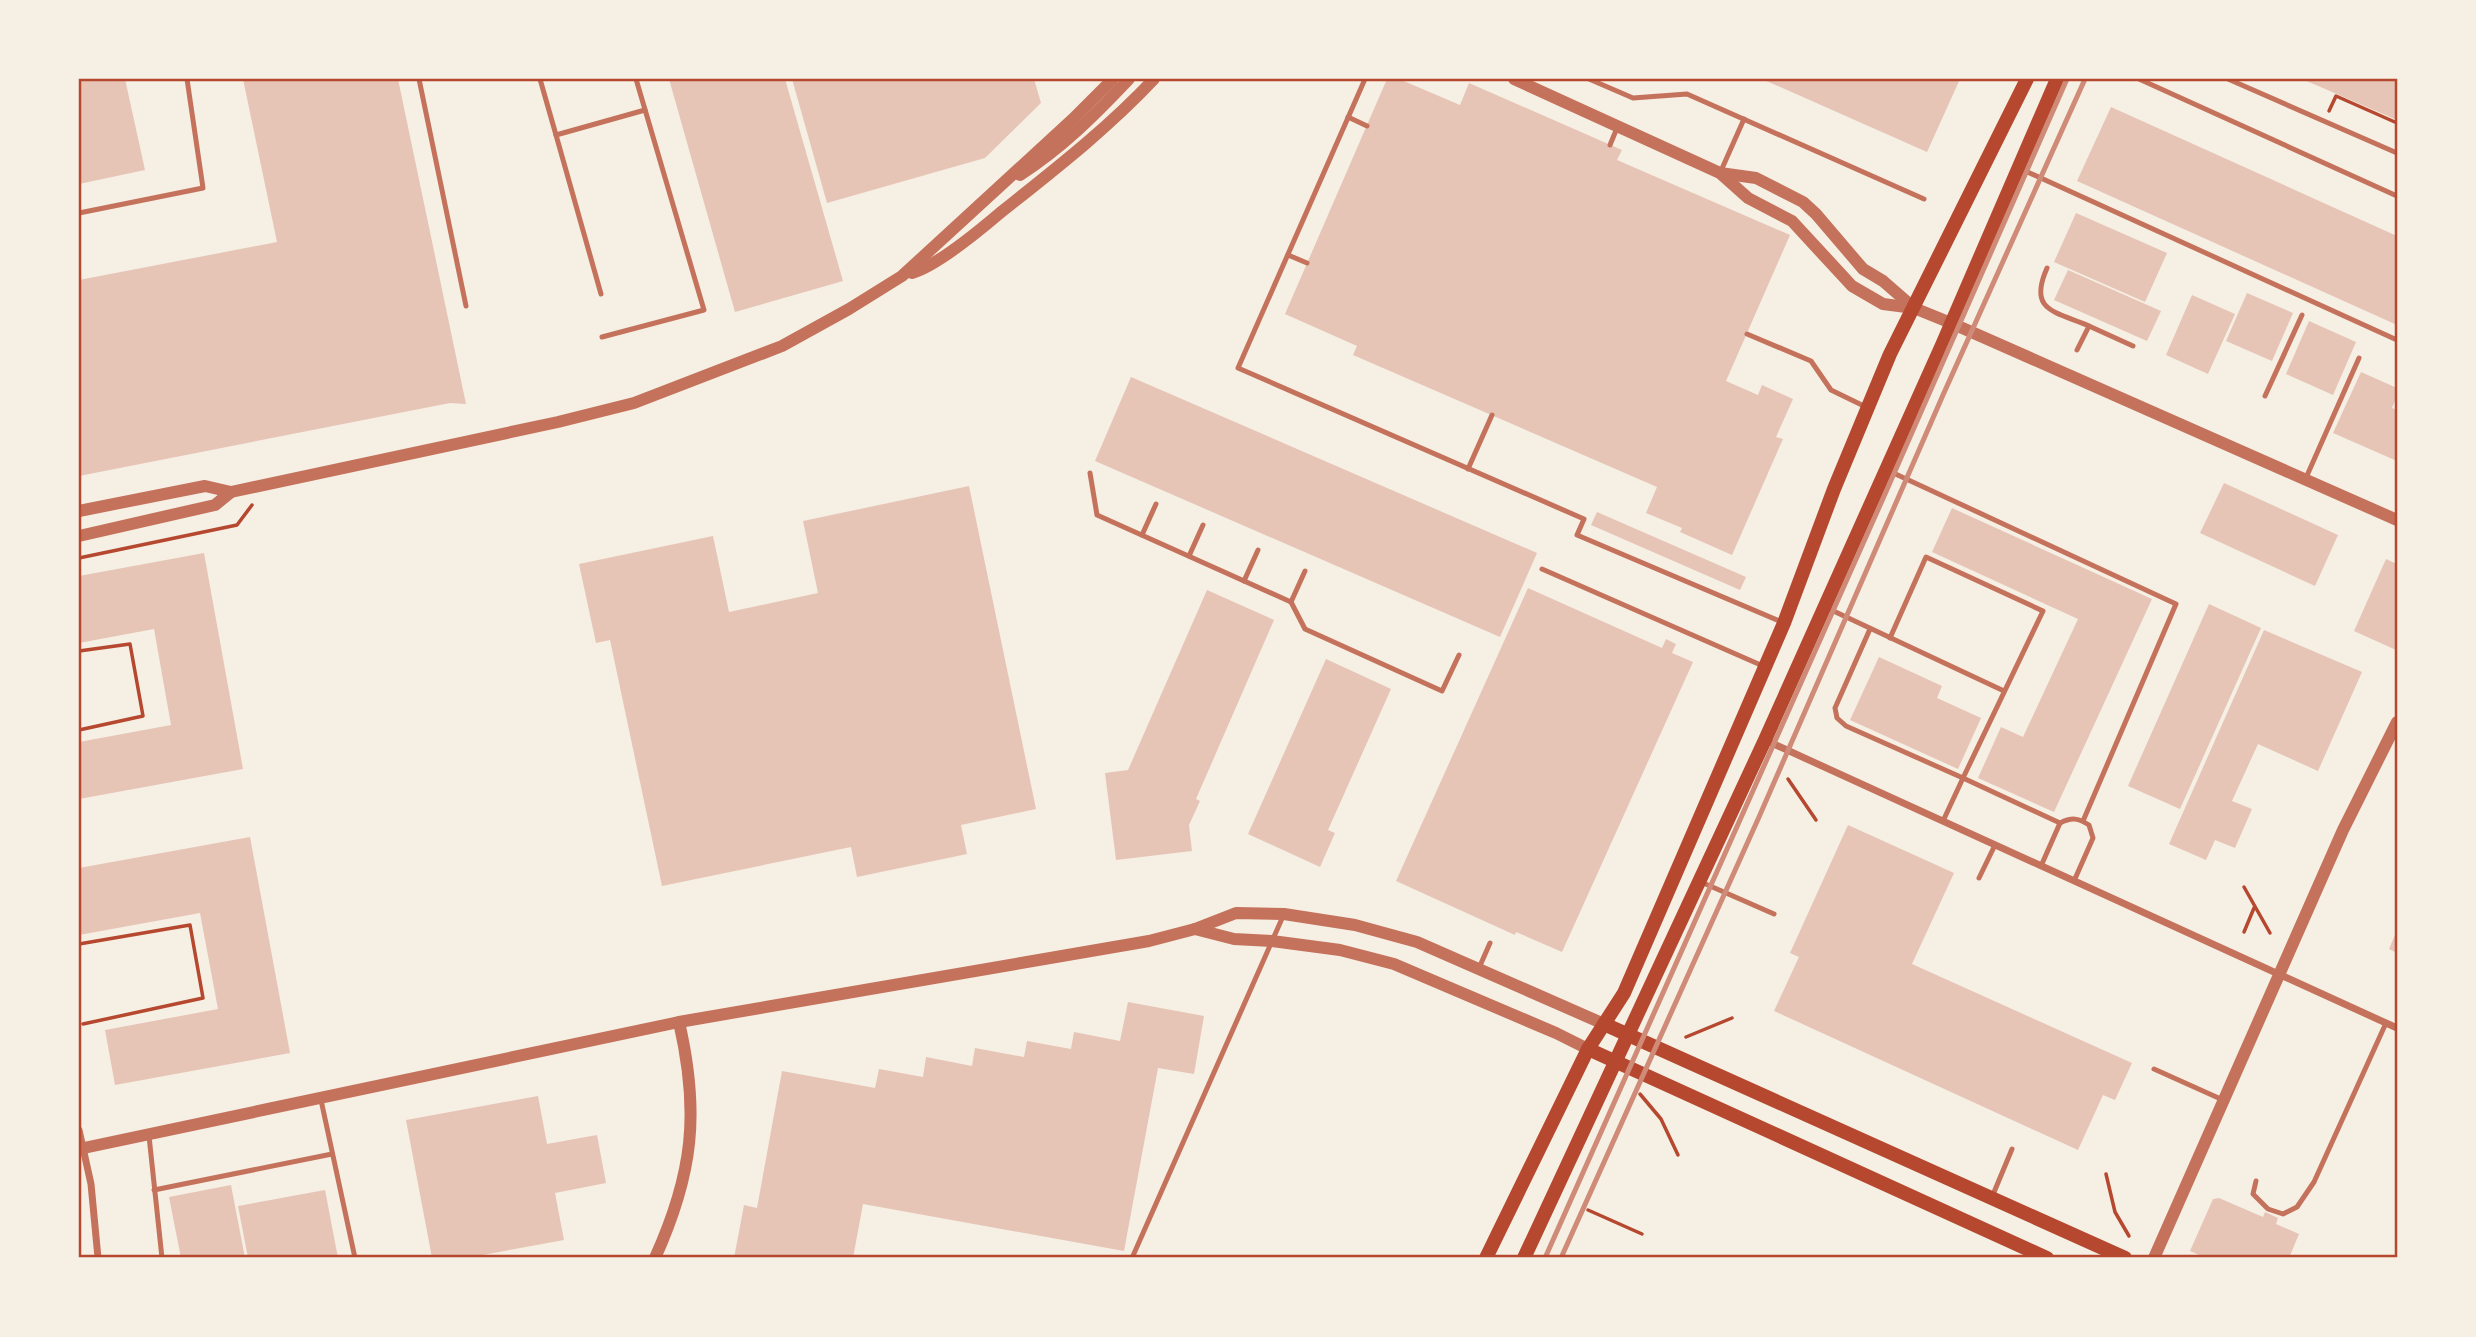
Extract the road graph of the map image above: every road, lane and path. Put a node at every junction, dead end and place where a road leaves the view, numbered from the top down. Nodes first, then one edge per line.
1 (187, 79) edge
2 (418, 79) edge
3 (540, 79) edge
4 (636, 79) edge
5 (1113, 79) edge
6 (1129, 79) edge
7 (1154, 79) edge
8 (1365, 79) edge
9 (1514, 79) edge
10 (1589, 79) edge
11 (2027, 79) edge
12 (2057, 79) edge
13 (2139, 79) edge
14 (2163, 79) edge
15 (2228, 79) edge
16 (2160, 88) junction
17 (645, 110) junction
18 (2329, 111) dead end
19 (1348, 117) junction
20 (1744, 119) junction
21 (2397, 122) edge
22 (1367, 125) dead end
23 (1618, 127) junction
24 (556, 135) junction
25 (1610, 145) dead end
26 (2397, 153) edge
27 (2018, 168) junction
28 (1720, 173) junction
29 (990, 194) junction
30 (2397, 196) edge
31 (1924, 199) dead end
32 (79, 213) edge
33 (1288, 255) junction
34 (1307, 263) dead end
35 (2047, 268) dead end
36 (902, 276) junction
37 (601, 294) dead end
38 (466, 306) dead end
39 (1914, 308) junction
40 (2302, 315) dead end
41 (1951, 323) junction
42 (2089, 326) junction
43 (1747, 334) dead end
44 (602, 337) dead end
45 (2397, 340) edge
46 (2133, 345) dead end
47 (2077, 350) dead end
48 (2359, 358) dead end
49 (2265, 397) dead end
50 (1867, 408) junction
51 (1492, 415) dead end
52 (1468, 469) junction
53 (1886, 470) junction
54 (1090, 472) dead end
55 (2305, 480) junction
56 (268, 484) junction
57 (230, 492) junction
58 (1156, 504) dead end
59 (79, 511) edge
60 (2397, 520) edge
61 (1203, 525) dead end
62 (1142, 535) junction
63 (79, 536) edge
64 (1258, 550) dead end
65 (1189, 556) junction
66 (79, 558) edge
67 (1542, 569) dead end
68 (1305, 571) dead end
69 (1244, 581) junction
70 (1292, 602) junction
71 (1824, 607) junction
72 (1784, 623) junction
73 (1870, 629) junction
74 (1890, 638) junction
75 (79, 651) edge
76 (1459, 655) dead end
77 (1766, 667) junction
78 (2004, 691) junction
79 (2397, 722) edge
80 (79, 730) edge
81 (1765, 740) junction
82 (1962, 778) junction
83 (1788, 779) dead end
84 (1816, 820) dead end
85 (1943, 821) junction
86 (2083, 821) junction
87 (2060, 823) junction
88 (1995, 845) junction
89 (2041, 866) junction
90 (1979, 878) dead end
91 (1698, 880) junction
92 (2074, 881) junction
93 (2244, 887) dead end
94 (2255, 906) junction
95 (1284, 914) junction
96 (1774, 914) dead end
97 (1195, 929) junction
98 (2244, 932) dead end
99 (2270, 933) dead end
100 (1272, 941) junction
101 (1490, 943) dead end
102 (79, 944) edge
103 (1479, 968) junction
104 (2279, 974) junction
105 (1732, 1017) dead end
106 (679, 1023) junction
107 (2386, 1023) junction
108 (83, 1024) dead end
109 (1604, 1024) junction
110 (2397, 1028) edge
111 (1627, 1035) junction
112 (1686, 1037) dead end
113 (1588, 1049) junction
114 (1614, 1061) junction
115 (2154, 1069) dead end
116 (1640, 1094) dead end
117 (320, 1097) junction
118 (2223, 1100) junction
119 (79, 1130) edge
120 (149, 1134) junction
121 (81, 1148) edge
122 (2012, 1149) dead end
123 (332, 1154) junction
124 (1678, 1155) dead end
125 (2106, 1174) dead end
126 (2256, 1181) dead end
127 (154, 1190) junction
128 (1992, 1197) junction
129 (1588, 1210) dead end
130 (1642, 1234) dead end
131 (2129, 1236) dead end
132 (97, 1258) edge
133 (162, 1258) edge
134 (355, 1258) edge
135 (655, 1258) edge
136 (1132, 1258) edge
137 (1486, 1258) edge
138 (1524, 1258) edge
139 (2047, 1258) edge
140 (2125, 1258) edge
141 (2154, 1258) edge

1 - 32 lane
2 - 38 lane
3 - 24 lane
4 - 17 lane
5 - 29 street
6 - 29 street
7 - 36 street
8 - 19 lane
9 - 23 street
10 - 20 lane
11 - 39 main road
12 - 27 main road
13 - 16 lane
14 - 16 lane
15 - 26 lane
16 - 30 lane
17 - 24 lane
17 - 44 lane
18 - 21 path
19 - 22 lane
19 - 33 lane
20 - 28 lane
20 - 31 lane
23 - 25 lane
23 - 28 street
24 - 37 lane
27 - 41 main road
27 - 45 lane
28 - 39 street
28 - 39 street
29 - 36 street
33 - 34 lane
33 - 52 lane
35 - 42 lane
36 - 56 street
39 - 41 street
39 - 50 main road
40 - 49 lane
41 - 53 main road
41 - 55 street
42 - 46 lane
42 - 47 lane
43 - 50 lane
48 - 55 lane
50 - 72 main road
51 - 52 lane
52 - 72 lane
53 - 71 main road
53 - 86 lane
54 - 62 lane
55 - 60 street
56 - 57 street
56 - 66 path
57 - 59 street
57 - 63 street
58 - 62 lane
61 - 65 lane
62 - 65 lane
64 - 69 lane
65 - 69 lane
67 - 77 lane
68 - 70 lane
69 - 70 lane
70 - 76 lane
71 - 73 lane
71 - 81 main road
72 - 77 main road
73 - 74 lane
73 - 82 lane
74 - 78 lane
74 - 78 lane
75 - 80 path
77 - 109 main road
78 - 82 lane
79 - 104 street
81 - 85 street
81 - 91 main road
82 - 85 lane
82 - 87 lane
83 - 84 path
85 - 88 street
86 - 87 lane
86 - 92 lane
87 - 89 lane
88 - 89 street
88 - 90 lane
89 - 92 street
91 - 96 lane
91 - 111 main road
92 - 104 street
93 - 94 path
94 - 98 path
94 - 99 path
95 - 97 street
95 - 100 lane
95 - 103 street
97 - 100 street
97 - 106 street
100 - 113 street
100 - 136 lane
101 - 103 lane
102 - 108 path
103 - 109 street
104 - 107 street
104 - 118 street
105 - 112 path
106 - 117 street
106 - 135 street
107 - 110 street
107 - 126 lane
109 - 111 main road
109 - 113 main road
111 - 114 main road
111 - 128 main road
113 - 114 main road
113 - 137 main road
114 - 138 main road
114 - 139 main road
115 - 118 lane
116 - 124 path
117 - 120 street
117 - 123 lane
118 - 141 street
119 - 121 street
120 - 121 street
120 - 127 lane
121 - 132 street
122 - 128 lane
123 - 127 lane
123 - 134 lane
125 - 131 path
127 - 133 lane
128 - 140 main road
129 - 130 path

